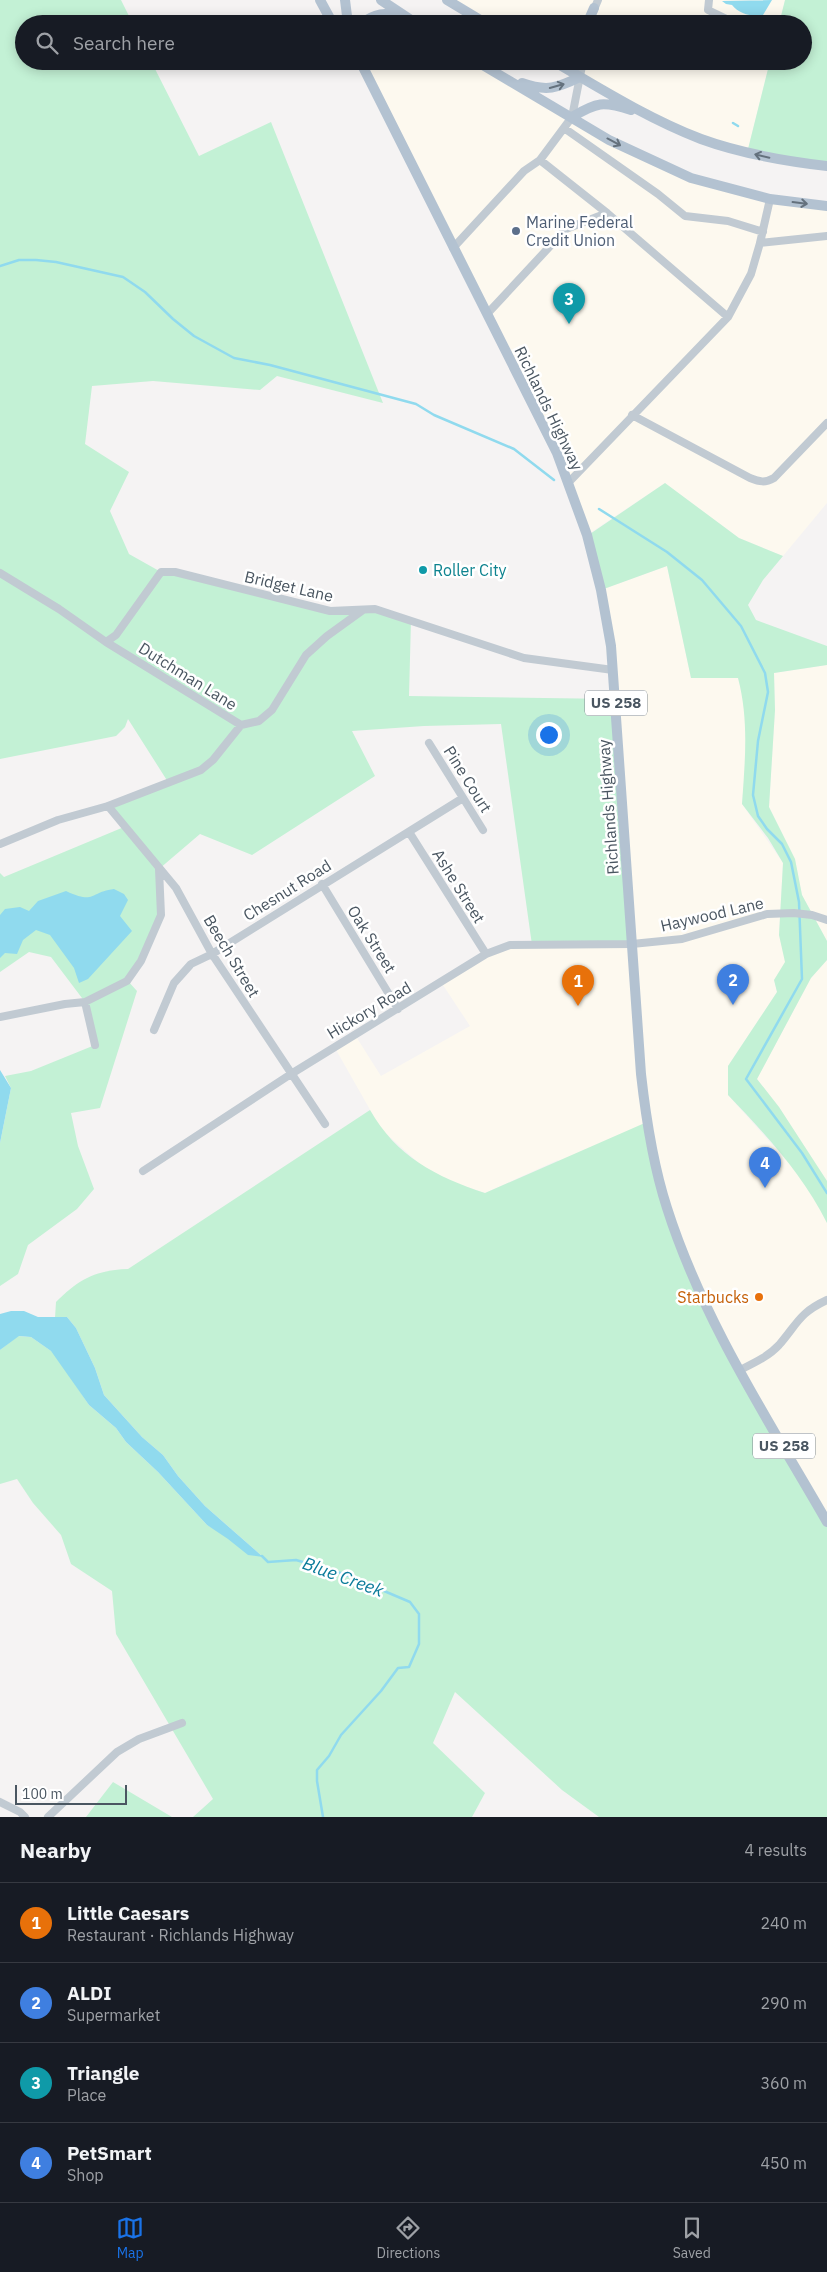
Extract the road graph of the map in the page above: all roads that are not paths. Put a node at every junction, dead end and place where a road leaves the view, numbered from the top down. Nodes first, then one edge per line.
1 (320, 0) edge
2 (345, 0) edge
3 (380, 0) edge
4 (447, 0) edge
5 (709, 0) edge
6 (326, 5) edge
7 (402, 14) joint
8 (347, 15) edge
9 (374, 15) edge
10 (472, 15) edge
11 (718, 15) edge
12 (365, 70) edge
13 (491, 70) edge
14 (568, 70) edge
15 (581, 70) edge
16 (499, 75) junction
17 (580, 77) junction
18 (572, 117) junction
19 (655, 118) junction
20 (564, 128) junction
21 (540, 160) junction
22 (827, 166) edge
23 (770, 199) junction
24 (827, 206) edge
25 (607, 213) junction
26 (763, 232) junction
27 (827, 236) edge
28 (760, 243) junction
29 (453, 248) junction
30 (487, 314) junction
31 (728, 317) junction
32 (632, 415) junction
33 (827, 423) edge
34 (569, 482) junction
35 (0, 573) edge
36 (364, 610) junction
37 (106, 642) junction
38 (613, 670) junction
39 (241, 725) junction
40 (429, 743) dead end
41 (464, 798) junction
42 (108, 806) junction
43 (483, 830) dead end
44 (409, 832) junction
45 (0, 844) edge
46 (158, 869) junction
47 (322, 884) junction
48 (827, 920) edge
49 (632, 944) junction
50 (212, 954) junction
51 (486, 954) junction
52 (85, 1002) junction
53 (398, 1009) junction
54 (0, 1018) edge
55 (154, 1030) dead end
56 (95, 1045) dead end
57 (290, 1074) junction
58 (325, 1124) dead end
59 (143, 1171) dead end
60 (827, 1300) edge
61 (740, 1370) junction
62 (827, 1522) edge
63 (182, 1723) dead end
64 (0, 1802) edge
65 (25, 1817) edge
66 (48, 1817) edge

1 - 6 main road
2 - 8 main road
3 - 7 main road
4 - 10 main road
5 - 11 street
7 - 9 main road
12 - 29 main road, Richlands Highway / US 258
13 - 16 main road
14 - 17 main road
15 - 17 street
16 -> 17 main road
16 - 18 main road
17 - 18 street
17 - 19 main road
18 - 19 main road
18 - 20 street
18 -> 23 main road
22 -> 19 main road
20 - 21 street
20 - 26 street
21 - 25 street
21 - 29 street
23 -> 24 main road
23 - 26 street
25 - 30 street
25 - 31 street
26 - 28 street
27 - 28 street
28 - 31 street
29 - 30 main road, Richlands Highway / US 258
30 - 34 main road, Richlands Highway / US 258
31 - 32 street
32 - 33 street
32 - 34 street
34 - 38 main road, Richlands Highway / US 258
35 - 37 street, Dutchman Lane
36 - 37 street, Bridget Lane
36 - 38 street, Bridget Lane
36 - 39 street, Dutchman Lane
37 - 39 street, Dutchman Lane
38 - 49 main road, Richlands Highway / US 258
39 - 42 street
40 - 41 street, Pine Court
41 - 43 street, Pine Court
41 - 44 street, Chesnut Road
42 - 45 street
42 - 46 street, Beech Street
44 - 47 street, Chesnut Road
44 - 51 street, Ashe Street
46 - 50 street, Beech Street
46 - 52 street
47 - 50 street, Chesnut Road
47 - 53 street, Oak Street
48 - 49 street, Haywood Lane
49 - 51 street, Hickory Road
49 - 61 main road, Richlands Highway / US 258
50 - 55 street, Chesnut Road
50 - 57 street, Beech Street
51 - 53 street, Hickory Road
52 - 54 street
52 - 56 street
53 - 57 street, Hickory Road
57 - 58 street, Beech Street
57 - 59 street, Hickory Road
60 - 61 street
61 - 62 main road, Richlands Highway / US 258
63 - 66 street
64 - 65 street

